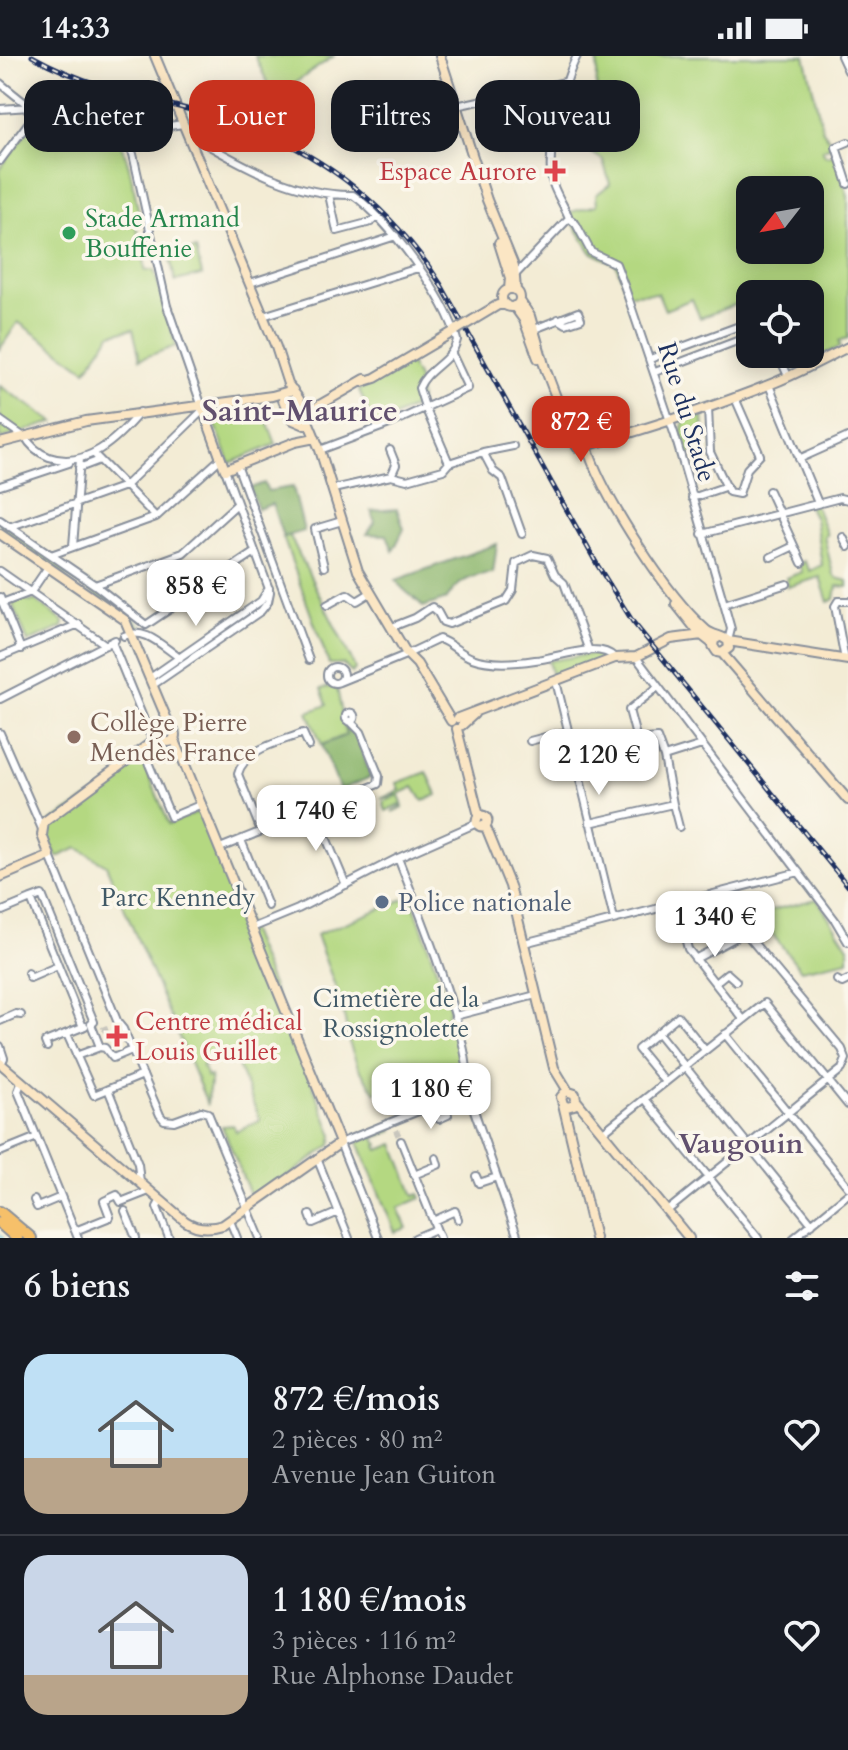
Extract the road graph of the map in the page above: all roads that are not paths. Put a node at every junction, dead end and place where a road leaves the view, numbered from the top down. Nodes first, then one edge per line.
1 (155, 56) edge
2 (440, 56) edge
3 (577, 56) edge
4 (841, 56) edge
5 (848, 71) edge
6 (448, 80) edge
7 (566, 80) edge
8 (0, 83) edge
9 (24, 102) edge
10 (24, 107) edge
11 (0, 109) edge
12 (459, 115) edge
13 (183, 124) junction
14 (173, 125) edge
15 (24, 126) edge
16 (189, 137) edge
17 (848, 142) edge
18 (132, 152) edge
19 (195, 152) edge
20 (219, 152) edge
21 (552, 152) edge
22 (0, 161) edge
23 (848, 184) edge
24 (329, 195) junction
25 (377, 217) junction
26 (569, 218) junction
27 (498, 230) junction
28 (396, 236) junction
29 (418, 268) junction
30 (516, 274) junction
31 (250, 283) junction
32 (510, 291) junction
33 (513, 304) junction
34 (487, 311) junction
35 (263, 316) junction
36 (558, 319) dead end
37 (736, 327) edge
38 (456, 330) junction
39 (532, 330) junction
40 (736, 341) edge
41 (848, 347) edge
42 (452, 354) junction
43 (650, 359) junction
44 (784, 368) edge
45 (655, 372) junction
46 (788, 376) junction
47 (769, 385) junction
48 (554, 389) junction
49 (287, 392) junction
50 (735, 398) junction
51 (318, 406) junction
52 (202, 407) junction
53 (303, 407) junction
54 (425, 407) junction
55 (708, 408) junction
56 (140, 412) junction
57 (123, 415) junction
58 (0, 420) edge
59 (304, 420) junction
60 (675, 420) junction
61 (129, 426) junction
62 (314, 435) junction
63 (25, 437) junction
64 (848, 437) edge
65 (586, 442) junction
66 (0, 443) edge
67 (513, 446) dead end
68 (320, 450) junction
69 (390, 450) dead end
70 (483, 452) junction
71 (94, 454) junction
72 (221, 458) junction
73 (799, 459) junction
74 (100, 460) junction
75 (78, 462) junction
76 (56, 463) junction
77 (449, 463) junction
78 (237, 465) junction
79 (225, 470) junction
80 (391, 476) junction
81 (0, 486) edge
82 (125, 486) junction
83 (727, 486) junction
84 (333, 489) junction
85 (769, 491) dead end
86 (692, 498) junction
87 (848, 500) edge
88 (76, 503) junction
89 (818, 503) junction
90 (237, 504) junction
91 (779, 514) junction
92 (156, 517) junction
93 (0, 520) edge
94 (342, 521) junction
95 (9, 527) junction
96 (0, 534) edge
97 (522, 534) dead end
98 (702, 534) junction
99 (843, 537) dead end
100 (73, 546) junction
101 (794, 546) junction
102 (848, 547) edge
103 (255, 552) junction
104 (51, 555) junction
105 (771, 557) dead end
106 (802, 563) dead end
107 (48, 567) junction
108 (324, 567) dead end
109 (0, 571) edge
110 (11, 578) junction
111 (787, 584) dead end
112 (95, 585) junction
113 (269, 590) junction
114 (284, 590) junction
115 (31, 592) junction
116 (370, 593) junction
117 (18, 597) junction
118 (1, 600) edge
119 (848, 601) edge
120 (268, 602) junction
121 (724, 604) junction
122 (327, 605) dead end
123 (79, 624) junction
124 (392, 627) junction
125 (700, 633) junction
126 (128, 634) junction
127 (111, 642) junction
128 (845, 642) edge
129 (725, 644) junction
130 (21, 649) junction
131 (589, 651) junction
132 (407, 654) junction
133 (0, 657) edge
134 (636, 657) junction
135 (180, 658) junction
136 (615, 658) junction
137 (309, 660) dead end
138 (847, 660) edge
139 (556, 681) junction
140 (152, 682) junction
141 (339, 682) dead end
142 (658, 687) junction
143 (0, 699) edge
144 (350, 721) dead end
145 (457, 722) junction
146 (568, 731) junction
147 (0, 733) edge
148 (165, 737) junction
149 (530, 741) dead end
150 (702, 745) junction
151 (309, 746) dead end
152 (143, 750) junction
153 (664, 757) junction
154 (848, 800) edge
155 (202, 804) junction
156 (673, 804) junction
157 (314, 809) junction
158 (480, 821) junction
159 (40, 823) junction
160 (590, 823) junction
161 (679, 827) dead end
162 (261, 831) junction
163 (241, 840) junction
164 (220, 848) junction
165 (50, 856) junction
166 (398, 858) junction
167 (799, 872) junction
168 (0, 877) edge
169 (346, 885) junction
170 (31, 899) junction
171 (676, 904) junction
172 (268, 906) dead end
173 (0, 912) edge
174 (614, 919) junction
175 (252, 928) junction
176 (848, 942) edge
177 (524, 943) junction
178 (695, 959) junction
179 (58, 966) junction
180 (28, 973) dead end
181 (837, 980) dead end
182 (848, 980) edge
183 (736, 981) dead end
184 (715, 983) junction
185 (536, 995) junction
186 (21, 1015) dead end
187 (455, 1016) junction
188 (743, 1019) junction
189 (0, 1021) edge
190 (87, 1025) junction
191 (658, 1033) junction
192 (67, 1034) junction
193 (725, 1034) junction
194 (0, 1046) edge
195 (47, 1047) dead end
196 (100, 1047) junction
197 (132, 1050) junction
198 (705, 1050) junction
199 (76, 1056) junction
200 (1, 1064) edge
201 (685, 1067) junction
202 (143, 1075) junction
203 (22, 1081) junction
204 (828, 1081) junction
205 (665, 1082) junction
206 (466, 1087) junction
207 (108, 1089) junction
208 (848, 1090) edge
209 (566, 1092) junction
210 (840, 1096) junction
211 (645, 1099) junction
212 (434, 1104) junction
213 (848, 1105) edge
214 (570, 1106) junction
215 (788, 1113) junction
216 (448, 1115) dead end
217 (393, 1121) junction
218 (396, 1130) tunnel mouth
219 (603, 1132) junction
220 (37, 1137) junction
221 (401, 1141) tunnel mouth
222 (340, 1143) junction
223 (748, 1145) junction
224 (0, 1152) edge
225 (317, 1158) junction
226 (436, 1158) dead end
227 (414, 1175) junction
228 (476, 1176) dead end
229 (497, 1177) junction
230 (708, 1177) junction
231 (140, 1182) junction
232 (848, 1187) edge
233 (149, 1191) junction
234 (848, 1194) edge
235 (61, 1197) junction
236 (34, 1200) dead end
237 (161, 1200) junction
238 (121, 1202) junction
239 (248, 1208) junction
240 (125, 1211) junction
241 (667, 1211) junction
242 (0, 1212) edge
243 (339, 1212) junction
244 (310, 1215) dead end
245 (110, 1217) junction
246 (458, 1219) dead end
247 (230, 1221) junction
248 (433, 1221) junction
249 (0, 1223) edge
250 (812, 1224) junction
251 (436, 1229) junction
252 (77, 1235) edge
253 (17, 1238) edge
254 (31, 1238) edge
255 (136, 1238) edge
256 (169, 1238) edge
257 (237, 1238) edge
258 (260, 1238) edge
259 (349, 1238) edge
260 (378, 1238) edge
261 (415, 1238) edge
262 (440, 1238) edge
263 (518, 1238) edge
264 (595, 1238) edge
265 (689, 1238) edge
266 (758, 1238) edge
267 (794, 1238) edge

1 - 13 street
2 - 6 street
3 - 7 street, Rue du Stade
4 - 5 street
8 - 9 street
10 - 11 street
12 - 27 street
13 - 14 street
13 - 16 street
15 - 22 street
17 - 23 street
18 - 52 street
19 - 31 street
20 - 24 street
21 - 26 street, Rue du Stade
24 - 25 street
24 - 25 street
25 - 28 street
26 - 30 street
26 - 43 street, Rue du Stade
27 - 30 street
27 - 32 street
28 - 29 street
28 - 31 street
29 - 35 street
29 - 38 street
30 - 32 street
31 - 35 street
32 - 33 street
32 - 33 street
32 - 34 street
33 - 34 street
33 - 39 street
34 - 38 street, bridge
35 - 49 street
36 - 39 street
37 - 43 street
38 - 42 street
38 - 51 street
39 - 48 street
40 - 45 street
41 - 46 street
42 - 54 street
42 - 54 street
43 - 45 street, Rue du Stade
44 - 46 street
45 - 60 street, Rue du Stade
46 - 47 street
47 - 50 street
47 - 73 street
48 - 65 street
48 - 65 street
49 - 52 street
49 - 53 street
49 - 59 street
50 - 55 street
50 - 83 street
51 - 53 street
51 - 59 street
52 - 56 street
52 - 72 street
52 - 82 street
53 - 59 street
54 - 68 street
54 - 77 street
55 - 60 street
55 - 83 street
56 - 57 street
56 - 61 street
57 - 61 street
57 - 63 street
58 - 63 street
59 - 62 street
60 - 65 street
60 - 86 street, Rue du Stade
61 - 71 street
62 - 68 street
62 - 78 street
63 - 66 street
63 - 76 street
64 - 73 street
65 - 125 street
67 - 70 street
68 - 84 street
69 - 80 street
70 - 77 street
70 - 97 street
71 - 74 street
71 - 75 street
72 - 79 street
72 - 92 street
73 - 89 street
74 - 75 street
74 - 82 street
75 - 76 street
75 - 88 street
76 - 81 street
77 - 80 street
78 - 79 street
78 - 114 street
79 - 90 street
80 - 84 street
82 - 88 street
82 - 92 street
83 - 86 street
84 - 94 street
85 - 91 street
86 - 98 street, Rue du Stade
87 - 89 street
88 - 95 street
88 - 100 street
89 - 91 street
90 - 103 street
90 - 112 street
91 - 98 street
91 - 101 street
92 - 100 street
93 - 95 street
94 - 108 street
94 - 116 street
95 - 104 street
96 - 107 street
98 - 121 street, Rue du Stade
99 - 102 street
100 - 104 street
101 - 105 street
101 - 106 street
103 - 112 street
103 - 113 street
104 - 112 street
107 - 115 street
107 - 126 street
109 - 110 street
110 - 115 street
110 - 117 street
111 - 121 street
113 - 114 street
113 - 120 street
113 - 135 street
114 - 120 street
114 - 137 street
115 - 117 street
115 - 123 street
116 - 122 street
116 - 124 street
117 - 118 street
118 - 130 street
119 - 128 street
120 - 140 street
121 - 129 street, Rue du Stade
123 - 127 street
123 - 130 street
124 - 131 street
124 - 132 street
125 - 129 street
125 - 134 street
126 - 135 street
126 - 140 street
127 - 143 street
127 - 148 street
128 - 138 street
129 - 138 street
129 - 154 street
130 - 133 street
131 - 132 street
131 - 136 street
132 - 141 street
132 - 145 street
134 - 136 street
134 - 142 street
135 - 140 street
136 - 139 street
139 - 145 street
139 - 146 street
140 - 148 street
142 - 150 street
142 - 153 street
144 - 157 street
145 - 158 street
146 - 149 street
146 - 160 street
147 - 159 street
148 - 152 street
148 - 155 street
150 - 153 street
150 - 167 street
151 - 162 street
152 - 155 street
152 - 159 street
153 - 156 street
155 - 164 street
156 - 160 street
156 - 161 street
157 - 162 street
157 - 169 street
158 - 166 street
158 - 177 street
159 - 165 street
160 - 174 street
162 - 163 street
163 - 164 street
163 - 172 street
164 - 175 street
165 - 168 street
165 - 197 street
166 - 169 street
166 - 187 street
167 - 171 street
167 - 176 street
169 - 175 street
170 - 173 street
170 - 179 street
170 - 190 street
171 - 174 street
171 - 178 street
174 - 177 street
175 - 222 street
177 - 185 street
178 - 184 street
178 - 204 street
179 - 180 street
179 - 190 street
181 - 182 street
183 - 184 street
184 - 188 street
185 - 187 street
185 - 209 street
186 - 189 street
187 - 206 street
188 - 193 street
188 - 204 street
190 - 192 street
190 - 196 street
191 - 198 street
191 - 201 street
191 - 205 street
192 - 195 street
192 - 199 street
193 - 198 street
193 - 215 street
194 - 200 street
196 - 197 street
196 - 199 street
197 - 202 street
198 - 201 street
199 - 207 street
200 - 203 street
201 - 205 street
201 - 223 street
202 - 207 street
202 - 239 street
203 - 220 street
203 - 231 street
204 - 210 street
204 - 215 street
205 - 211 street
206 - 212 street
206 - 229 street
207 - 231 street
208 - 210 street
209 - 214 street
209 - 214 street
210 - 213 street
211 - 219 street
211 - 230 street
212 - 216 street
212 - 217 street
214 - 219 street
214 - 264 street
215 - 223 street
215 - 232 street
217 - 218 street
217 - 222 street
219 - 241 street
220 - 224 street
220 - 235 street
221 - 227 street
222 - 225 street
222 - 260 street
223 - 230 street
223 - 250 street
225 - 239 street
225 - 243 street
226 - 227 street
227 - 248 street
228 - 229 street
229 - 263 street
230 - 241 street
230 - 266 street
231 - 233 street
233 - 237 street
233 - 238 street
234 - 250 street
235 - 236 street
235 - 252 street
237 - 247 street
237 - 256 street
238 - 240 street
238 - 245 street
239 - 247 street
239 - 258 street
240 - 245 street
240 - 255 street
241 - 265 street
242 - 254 highway
243 - 244 street
243 - 259 street
245 - 252 street
246 - 248 street
247 - 257 street
248 - 251 street
249 - 253 highway
250 - 267 street
251 - 261 street
251 - 262 street

